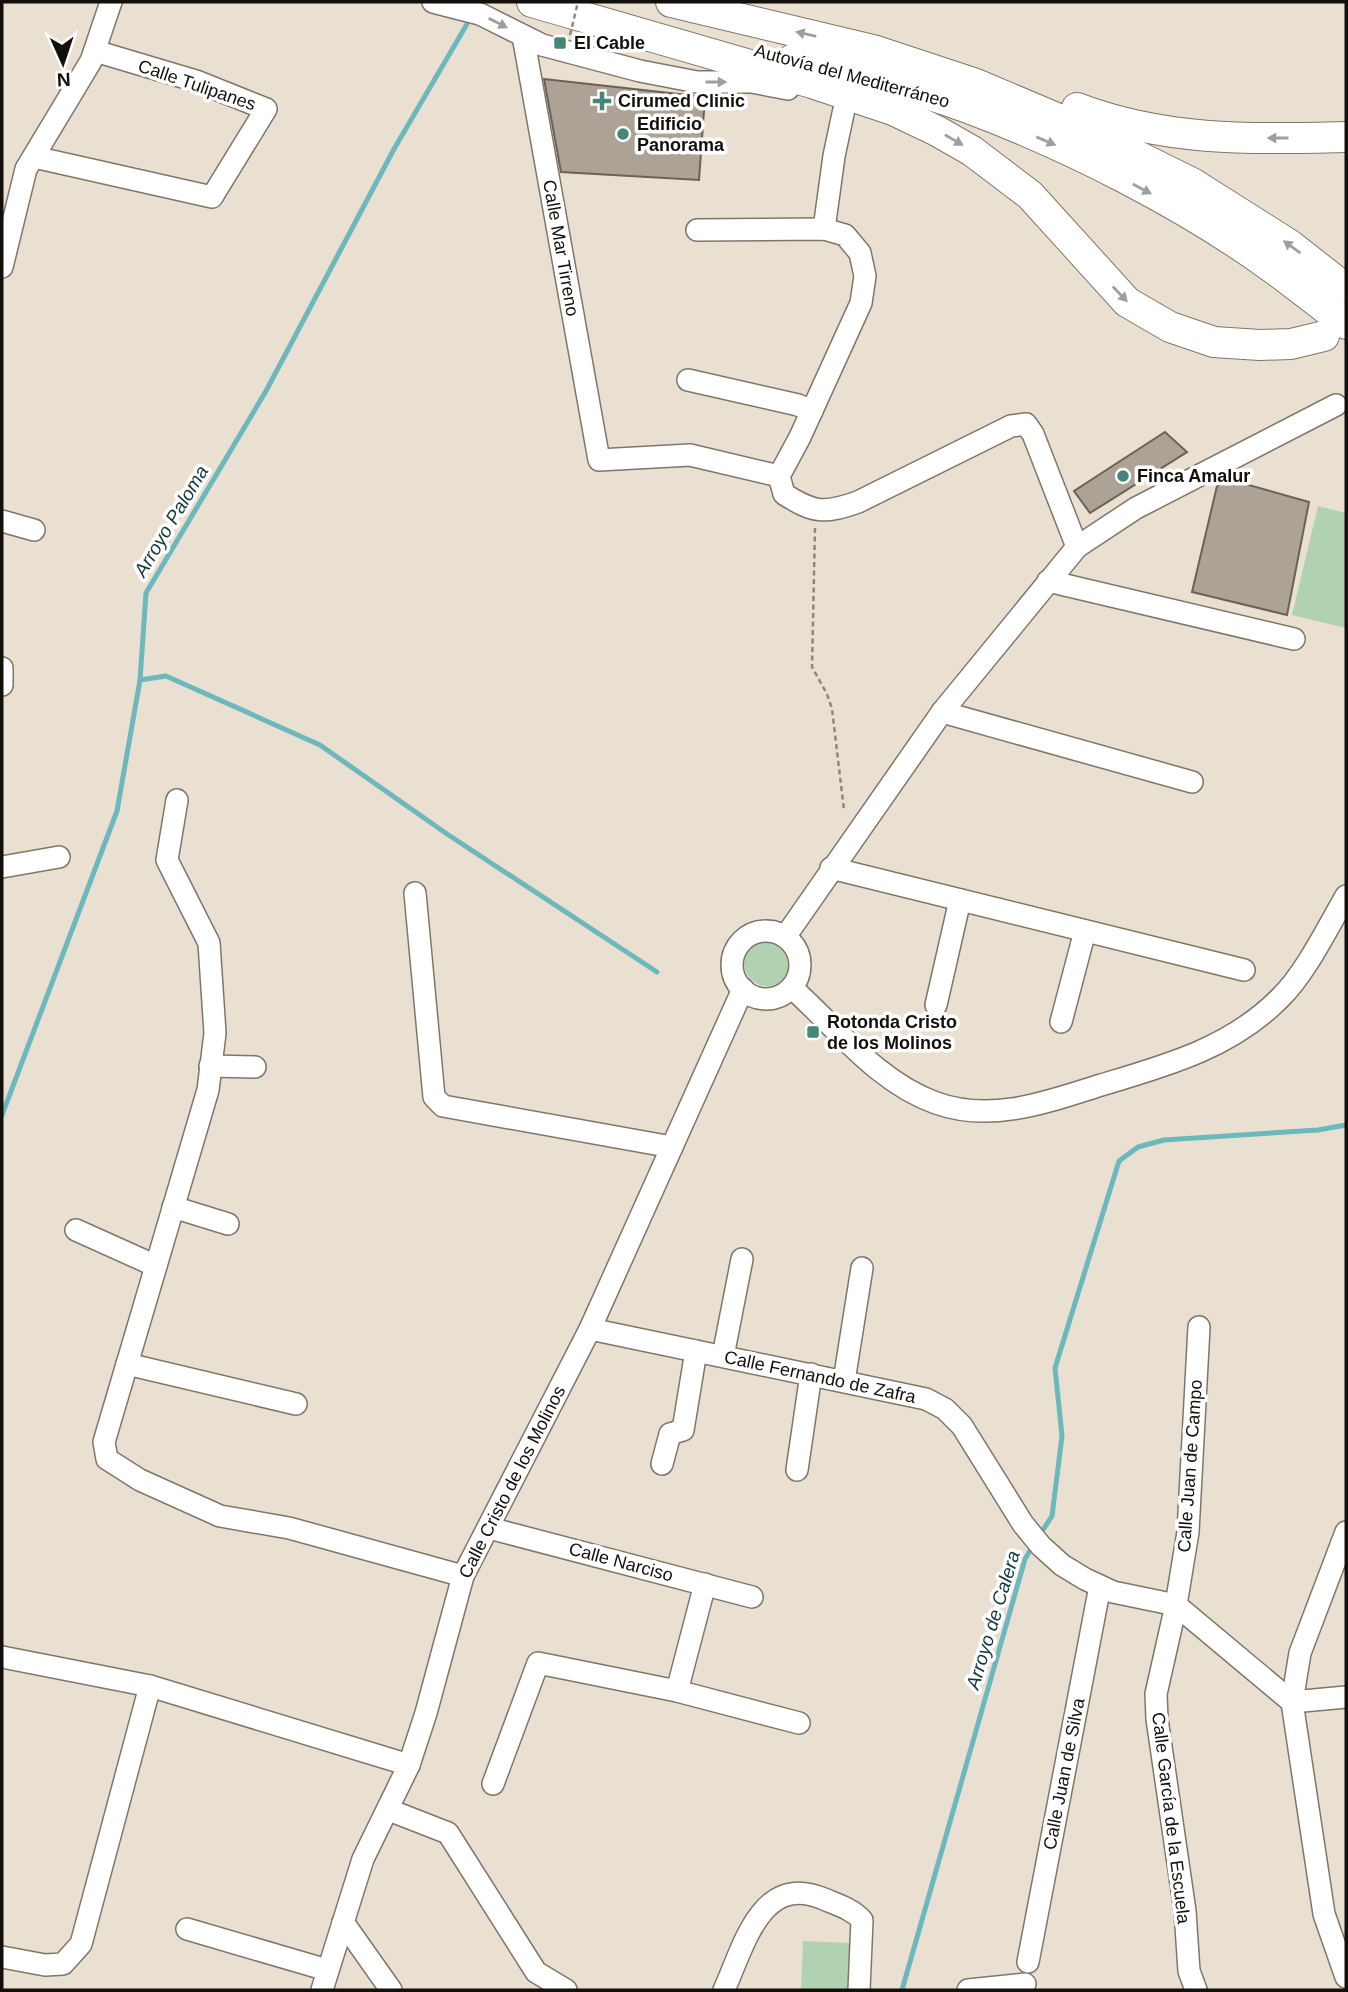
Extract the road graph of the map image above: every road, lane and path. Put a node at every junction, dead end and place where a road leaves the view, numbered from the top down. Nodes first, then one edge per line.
1 (111, 2) edge
2 (433, 2) edge
3 (532, 2) edge
4 (555, 2) edge
5 (578, 2) edge
6 (671, 2) edge
7 (523, 36) junction
8 (570, 36) dead end
9 (95, 51) junction
10 (858, 80) junction
11 (1346, 137) edge
12 (34, 157) junction
13 (824, 229) junction
14 (697, 230) dead end
15 (2, 267) edge
16 (1346, 289) edge
17 (1335, 330) edge
18 (688, 380) dead end
19 (1335, 405) dead end
20 (812, 411) junction
21 (779, 477) junction
22 (808, 508) junction
23 (2, 521) edge
24 (34, 530) dead end
25 (1077, 547) junction
26 (1048, 581) junction
27 (1294, 639) dead end
28 (2, 668) edge
29 (2, 685) edge
30 (942, 712) junction
31 (1192, 782) dead end
32 (177, 800) dead end
33 (844, 810) dead end
34 (59, 857) dead end
35 (2, 867) edge
36 (831, 869) junction
37 (415, 893) dead end
38 (1346, 897) edge
39 (960, 900) junction
40 (1085, 931) junction
41 (785, 937) junction
42 (1244, 970) dead end
43 (792, 988) junction
44 (743, 989) junction
45 (936, 1005) dead end
46 (1061, 1022) dead end
47 (211, 1066) junction
48 (255, 1067) dead end
49 (672, 1147) junction
50 (173, 1208) junction
51 (228, 1224) dead end
52 (76, 1230) dead end
53 (742, 1258) dead end
54 (156, 1266) junction
55 (862, 1268) dead end
56 (1199, 1327) dead end
57 (590, 1329) junction
58 (696, 1351) junction
59 (723, 1356) junction
60 (127, 1364) junction
61 (811, 1374) junction
62 (844, 1381) junction
63 (296, 1404) dead end
64 (662, 1464) dead end
65 (797, 1470) dead end
66 (489, 1528) junction
67 (1346, 1532) edge
68 (463, 1576) junction
69 (705, 1584) junction
70 (1100, 1586) junction
71 (752, 1597) dead end
72 (1176, 1605) junction
73 (2, 1657) edge
74 (150, 1686) junction
75 (677, 1691) junction
76 (1346, 1698) edge
77 (1292, 1702) junction
78 (799, 1723) dead end
79 (409, 1765) junction
80 (494, 1784) dead end
81 (389, 1810) junction
82 (343, 1922) junction
83 (187, 1929) dead end
84 (2, 1957) edge
85 (1028, 1962) dead end
86 (1346, 1977) edge
87 (325, 1980) edge
88 (1025, 1984) dead end
89 (391, 1990) edge
90 (566, 1990) edge
91 (724, 1990) edge
92 (859, 1990) edge
93 (968, 1990) edge
94 (1196, 1990) edge

1 - 9 street
2 -> 7 street
3 - 10 highway
4 - 10 highway, Autovía del Mediterráneo
5 - 8 path, bridge
10 -> 6 highway, Autovía del Mediterráneo
7 -> 10 street
7 - 21 street, Calle Mar Tirreno
9 - 12 street
9 - 12 street, Calle Tulipanes
11 -> 10 highway
10 - 13 street
16 -> 10 highway, Autovía del Mediterráneo
10 -> 17 highway, Autovía del Mediterráneo
10 -> 17 highway
12 - 15 street
13 - 14 street
13 - 20 street
18 - 20 street
19 - 25 street
20 - 21 street
21 - 22 street
22 - 25 street
22 - 33 path
23 - 24 street
25 - 26 street
26 - 27 street
26 - 30 street
28 - 29 street
30 - 31 street
30 - 36 street
32 - 47 street
34 - 35 street
36 - 39 street
36 - 41 street
37 - 49 street
38 - 43 street
39 - 40 street
39 - 45 street
40 - 42 street
40 - 46 street
41 - 43 street
41 - 44 street
43 - 44 street
44 - 49 street, Calle Cristo de los Molinos
47 - 48 street
47 - 50 street
49 - 57 street, Calle Cristo de los Molinos
50 - 51 street
50 - 54 street
52 - 54 street
53 - 59 street
54 - 60 street
55 - 62 street
56 - 72 street, Calle Juan de Campo
57 - 58 street, Calle Fernando de Zafra
57 - 66 street, Calle Cristo de los Molinos
58 - 59 street, Calle Fernando de Zafra
58 - 64 street
59 - 61 street, Calle Fernando de Zafra
60 - 63 street
60 - 68 street
61 - 62 street, Calle Fernando de Zafra
61 - 65 street
62 - 70 street, Calle Fernando de Zafra
66 - 68 street, Calle Cristo de los Molinos
66 - 69 street, Calle Narciso
67 - 77 street
68 - 79 street, Calle Cristo de los Molinos
69 - 71 street, Calle Narciso
69 - 75 street
70 - 72 street, Calle Fernando de Zafra
70 - 85 street, Calle Juan de Silva
72 - 77 street, Calle Fernando de Zafra
72 - 94 street, Calle García de la Escuela
73 - 74 street
74 - 79 street
74 - 84 street
75 - 78 street
75 - 80 street
76 - 77 street
77 - 86 street
79 - 81 street, Calle Cristo de los Molinos
81 - 82 street, Calle Cristo de los Molinos
81 - 90 street
82 - 87 street, Calle Cristo de los Molinos
82 - 89 street
83 - 87 street
88 - 93 street
91 - 92 street

